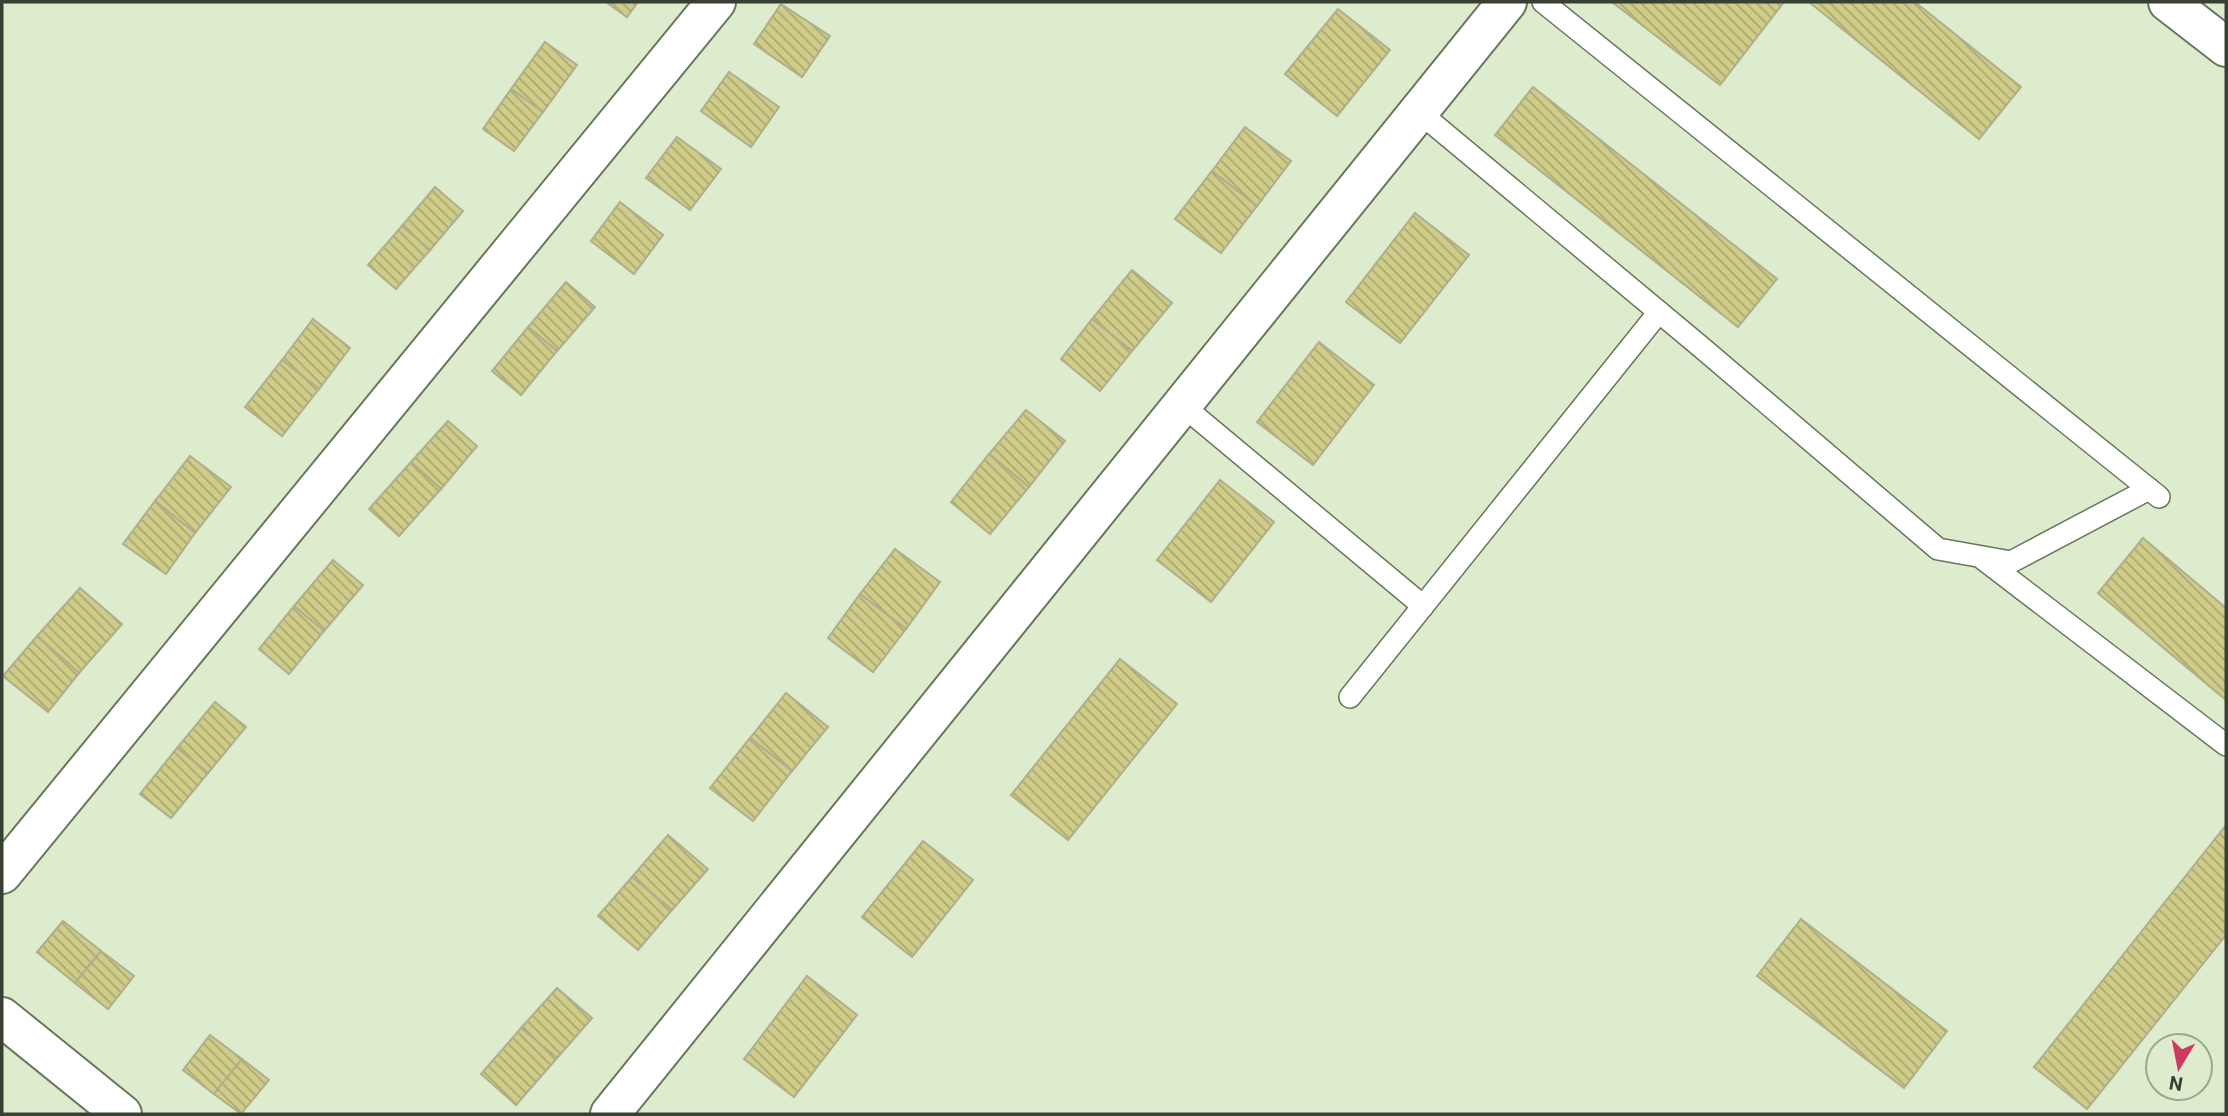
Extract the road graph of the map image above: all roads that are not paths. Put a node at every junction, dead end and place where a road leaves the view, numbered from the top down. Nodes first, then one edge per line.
1 (716, 2) edge
2 (1507, 2) edge
3 (1543, 2) edge
4 (2168, 2) edge
5 (2226, 47) edge
6 (1419, 112) junction
7 (1659, 312) junction
8 (1182, 405) junction
9 (1980, 557) junction
10 (1423, 606) junction
11 (1350, 697) dead end
12 (2226, 745) edge
13 (2, 874) edge
14 (2, 1017) edge
15 (122, 1114) edge
16 (610, 1114) edge

1 - 13 street
2 - 6 street
3 - 9 lane
4 - 5 street
6 - 7 lane
6 - 8 street
7 - 9 lane
7 - 10 lane
8 - 10 lane
8 - 16 street
9 - 12 lane
10 - 11 lane
14 - 15 street

